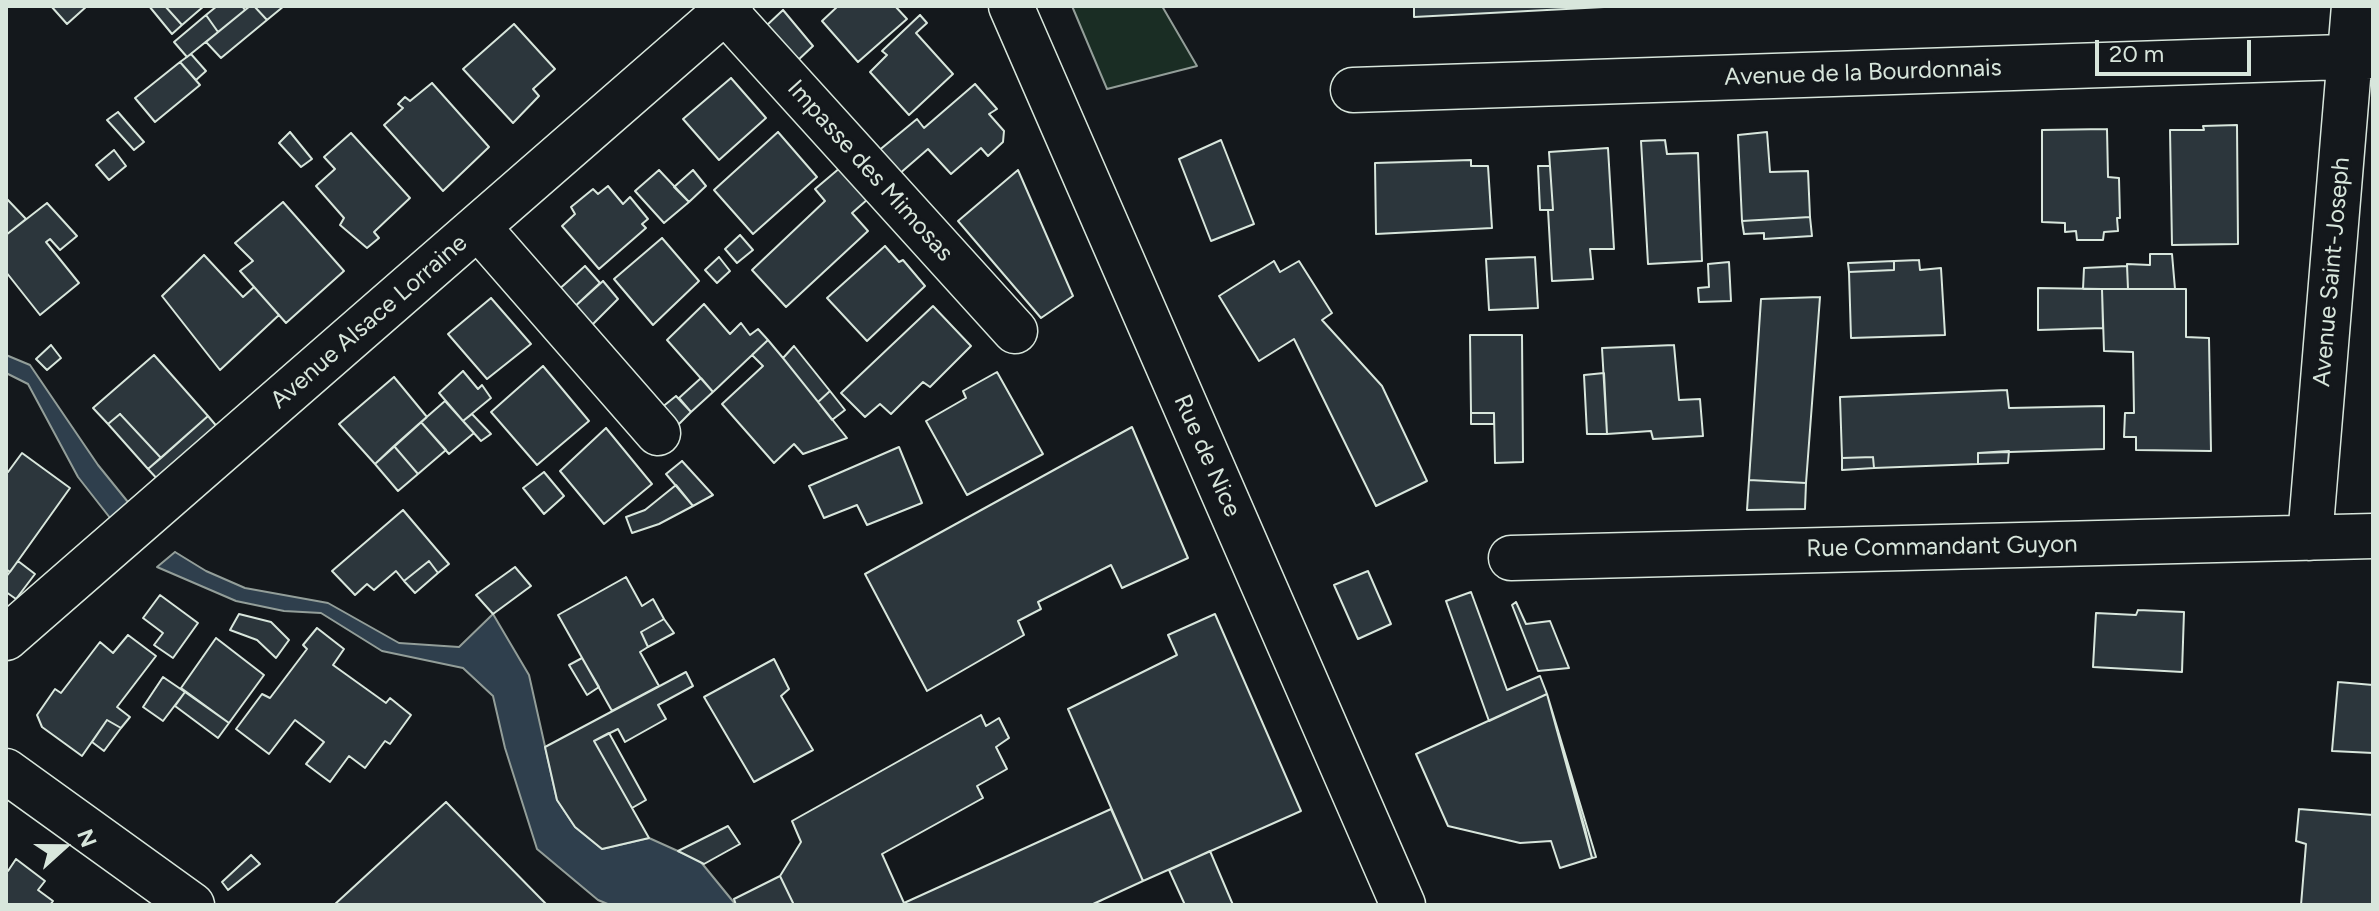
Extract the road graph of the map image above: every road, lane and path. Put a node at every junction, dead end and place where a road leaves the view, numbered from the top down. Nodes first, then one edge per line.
1 (1011, 6) edge
2 (2354, 6) edge
3 (728, 9) edge
4 (2361, 56) edge
5 (1353, 90) dead end
6 (478, 227) junction
7 (1015, 331) dead end
8 (658, 433) dead end
9 (2373, 536) edge
10 (2310, 538) junction
11 (1511, 558) dead end
12 (6, 638) edge
13 (6, 771) edge
14 (192, 905) edge
15 (1403, 905) edge

1 - 15 street, Rue de Nice
2 - 4 street, Avenue Saint-Joseph
3 - 6 street, Avenue Alsace Lorraine
3 - 7 street, Impasse des Mimosas
4 - 5 street, Avenue de la Bourdonnais
4 - 10 street, Avenue Saint-Joseph
6 - 8 street
6 - 12 street, Avenue Alsace Lorraine
9 - 10 street, Rue Commandant Guyon
10 - 11 street, Rue Commandant Guyon
13 - 14 street

